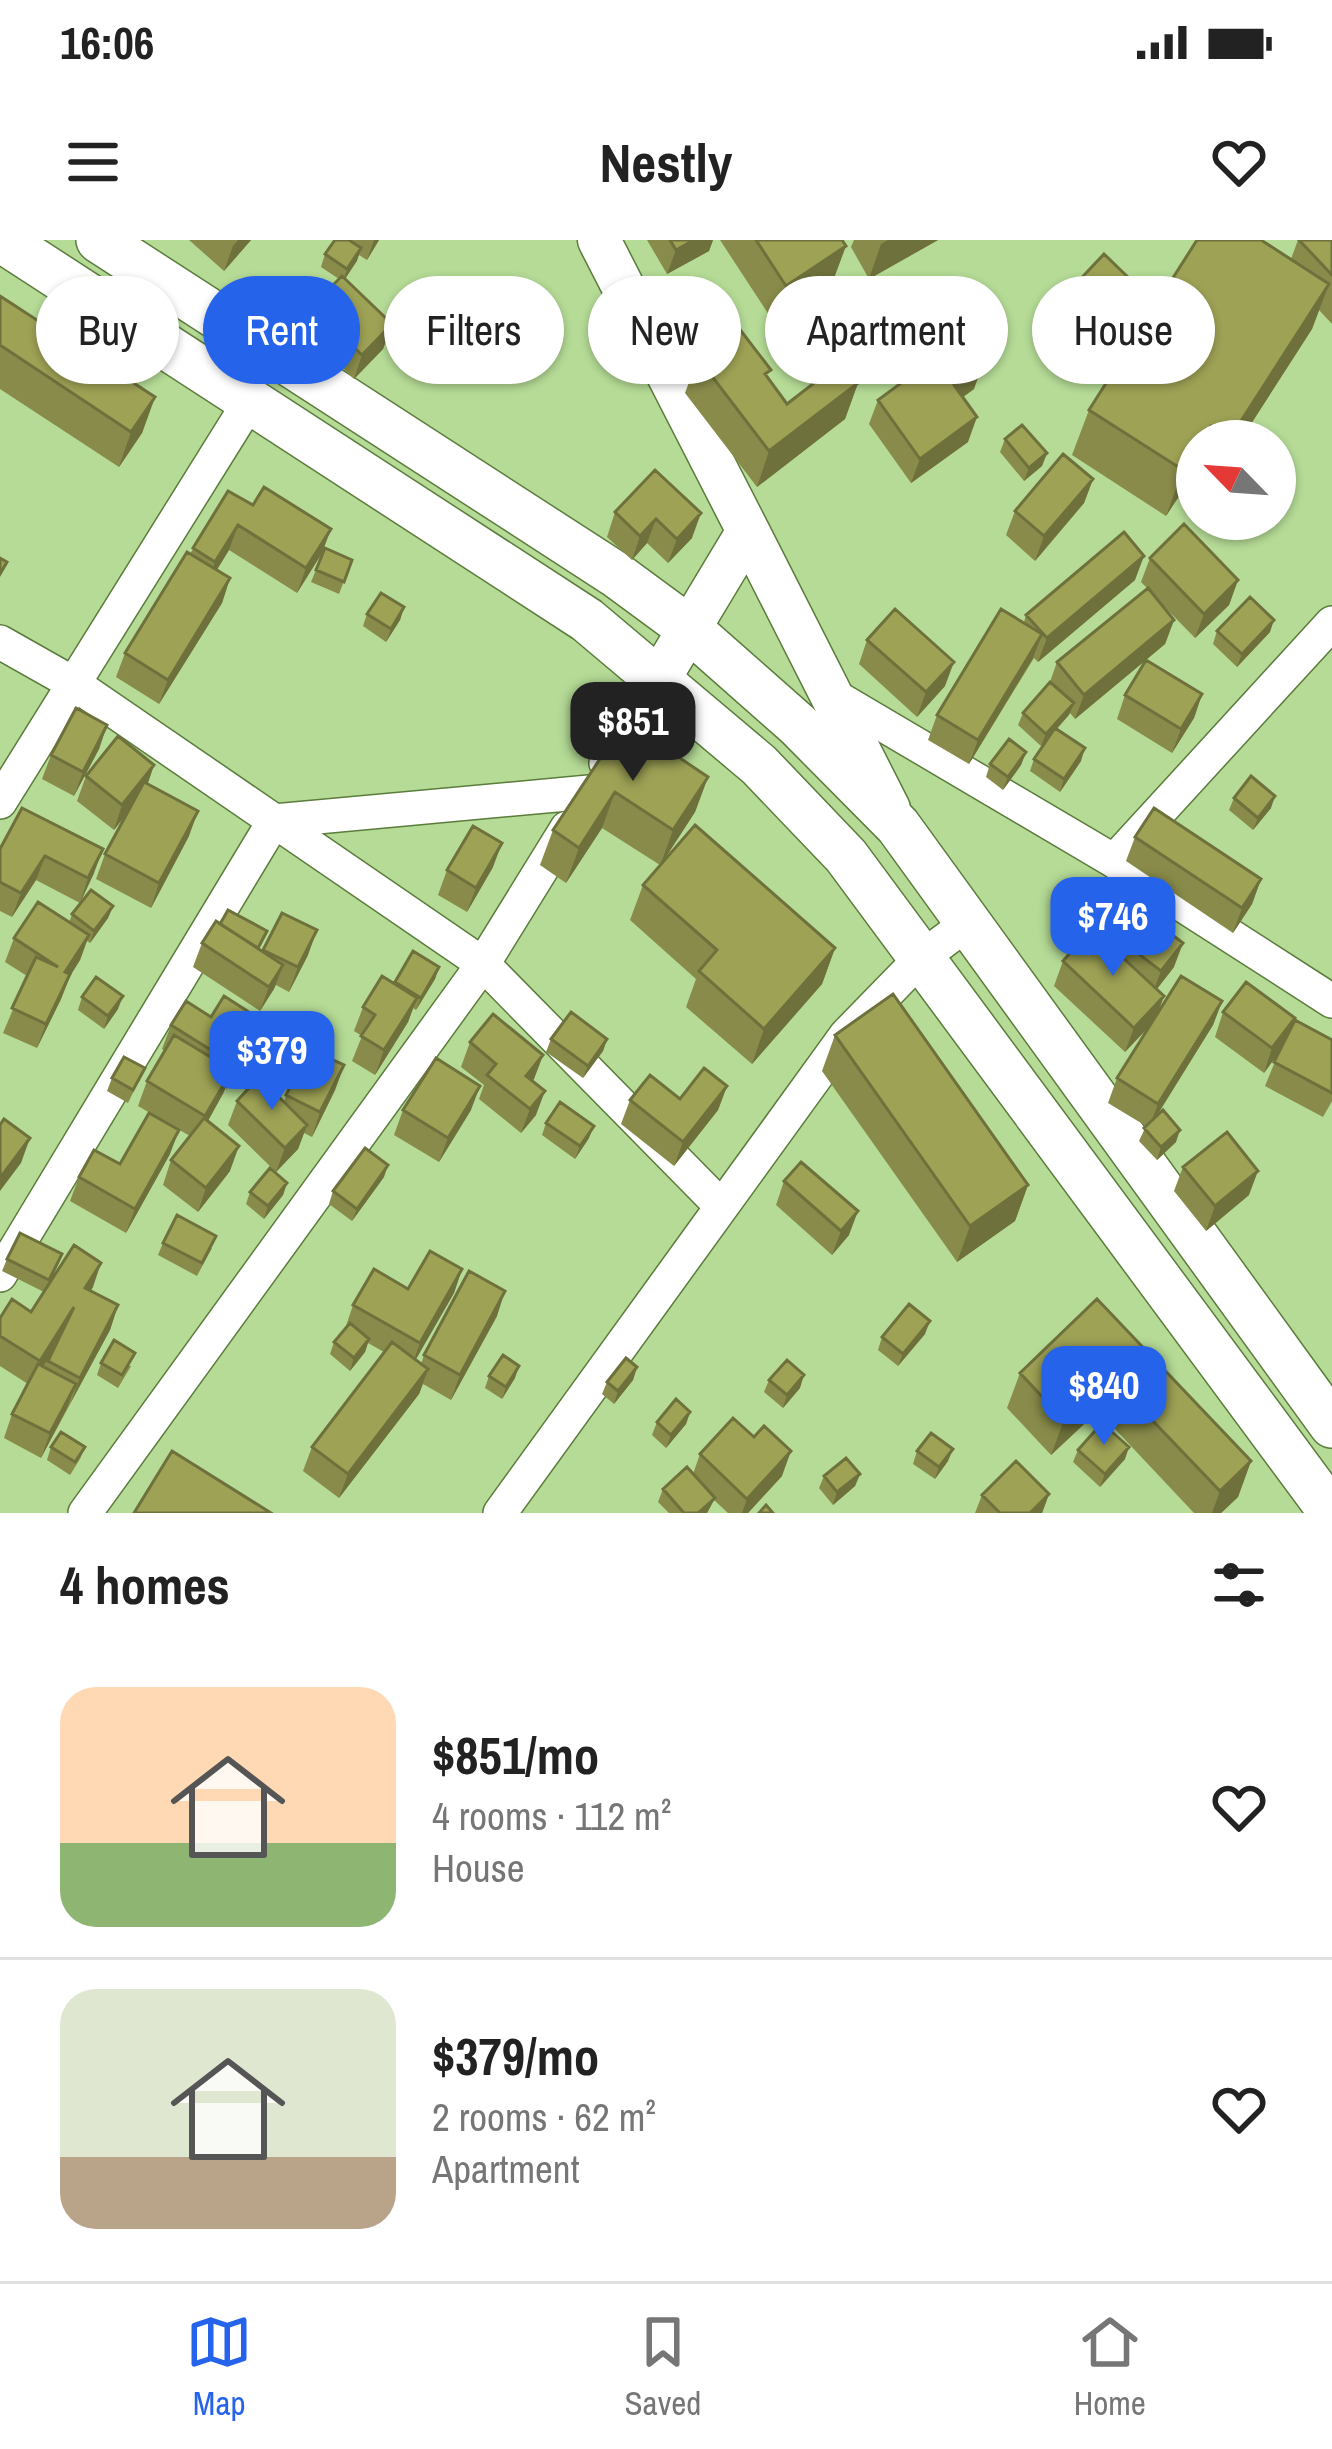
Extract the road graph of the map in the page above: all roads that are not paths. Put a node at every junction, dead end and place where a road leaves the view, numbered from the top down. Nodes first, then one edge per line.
1 (2, 240) edge
2 (99, 240) edge
3 (600, 240) edge
4 (250, 401) junction
5 (748, 531) junction
6 (1332, 623) edge
7 (687, 627) junction
8 (0, 642) edge
9 (659, 679) junction
10 (76, 685) junction
11 (831, 694) junction
12 (589, 792) junction
13 (0, 802) edge
14 (274, 820) junction
15 (898, 826) junction
16 (1114, 861) junction
17 (968, 923) junction
18 (921, 958) junction
19 (483, 964) junction
20 (1332, 1000) edge
21 (721, 1206) junction
22 (0, 1274) edge
23 (1332, 1425) edge
24 (85, 1513) edge
25 (500, 1513) edge
26 (1332, 1513) edge

1 - 4 main road
2 - 7 main road
3 - 5 street
4 - 9 main road
4 - 10 street
5 - 7 street
5 - 11 street
6 - 16 street
7 - 9 street
7 - 15 main road
8 - 10 street
9 - 12 street
9 - 18 main road
10 - 13 street
10 - 14 street
11 - 15 street
11 - 16 street
12 - 14 street
12 - 19 street
14 - 19 street
14 - 22 street
15 - 17 main road
16 - 20 street
17 - 18 street
17 - 23 main road
18 - 21 street
18 - 26 main road
19 - 21 street
19 - 24 street
21 - 25 street

